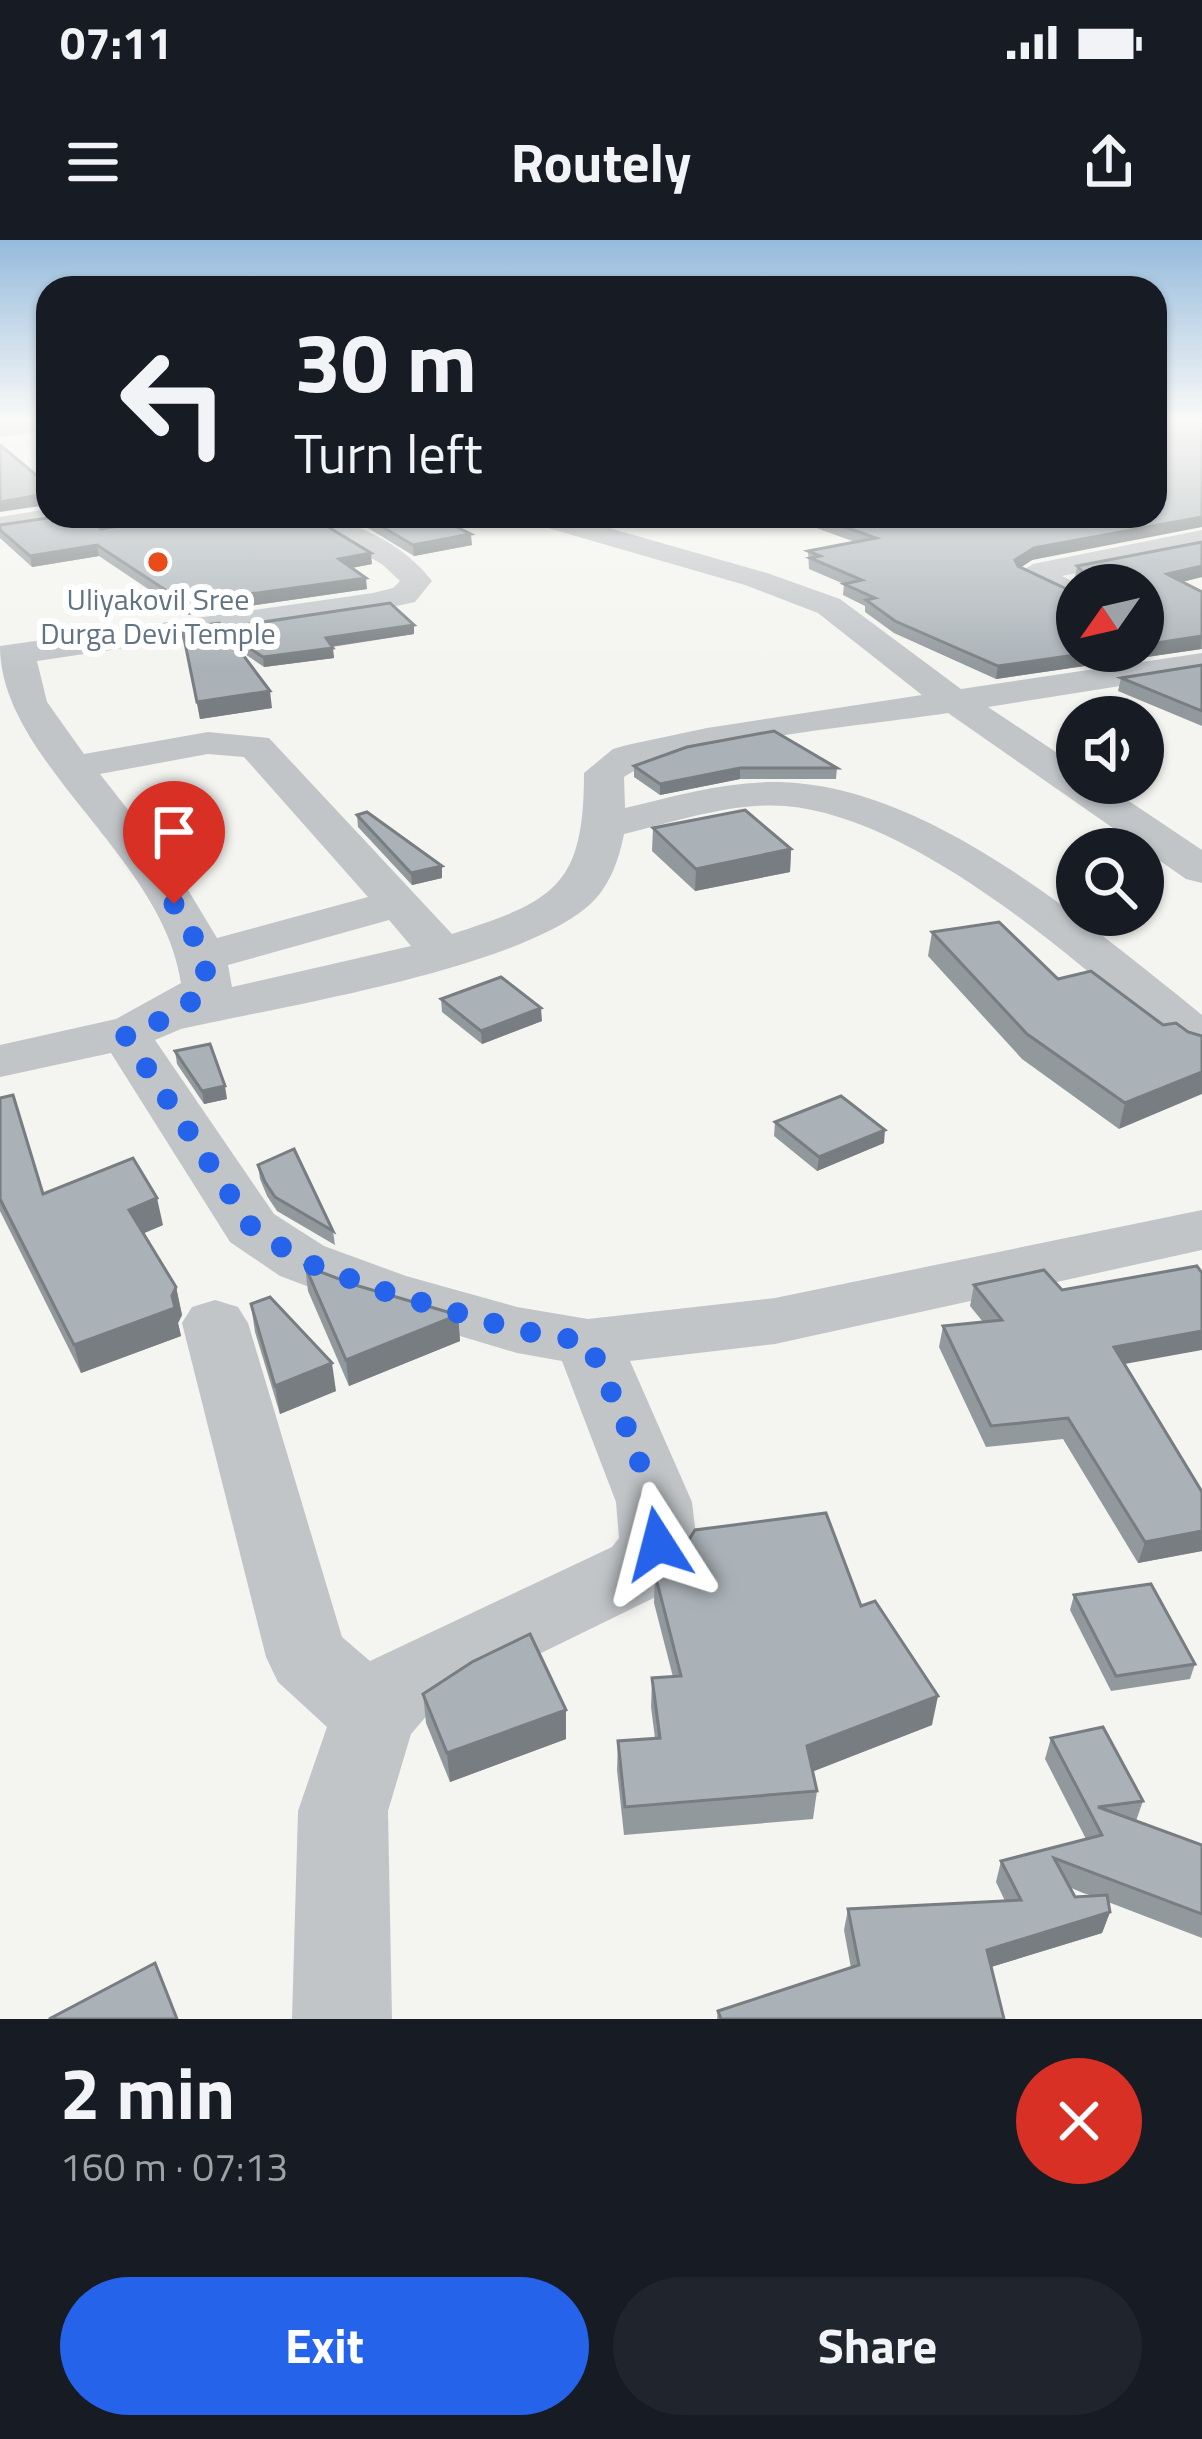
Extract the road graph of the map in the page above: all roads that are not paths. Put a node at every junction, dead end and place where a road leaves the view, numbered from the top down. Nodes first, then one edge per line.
1 (1171, 513) edge
2 (36, 519) edge
3 (1202, 522) edge
4 (0, 526) edge
5 (337, 528) edge
6 (579, 528) edge
7 (1194, 544) edge
8 (1083, 564) edge
9 (1056, 569) edge
10 (1056, 585) edge
11 (1164, 637) edge
12 (9, 655) edge
13 (1202, 658) edge
14 (960, 700) junction
15 (76, 767) junction
16 (605, 825) junction
17 (1202, 870) edge
18 (400, 903) junction
19 (442, 951) junction
20 (205, 956) junction
21 (151, 1024) junction
22 (1202, 1042) edge
23 (0, 1061) edge
24 (1202, 1230) edge
25 (214, 1324) dead end
26 (588, 1342) junction
27 (374, 1716) junction
28 (342, 2019) edge

1 - 3 street
2 - 4 street
5 - 12 street
6 - 14 street
7 - 8 street
9 - 10 street
11 - 13 street
12 - 15 street
13 - 14 street
14 - 16 street
14 - 17 street
15 - 18 street
15 - 20 street
16 - 19 street
16 - 22 street
18 - 19 street
18 - 20 street
19 - 21 street
20 - 21 street
21 - 23 street
21 - 26 street
24 - 26 street
25 - 27 street
26 - 27 street
27 - 28 street

